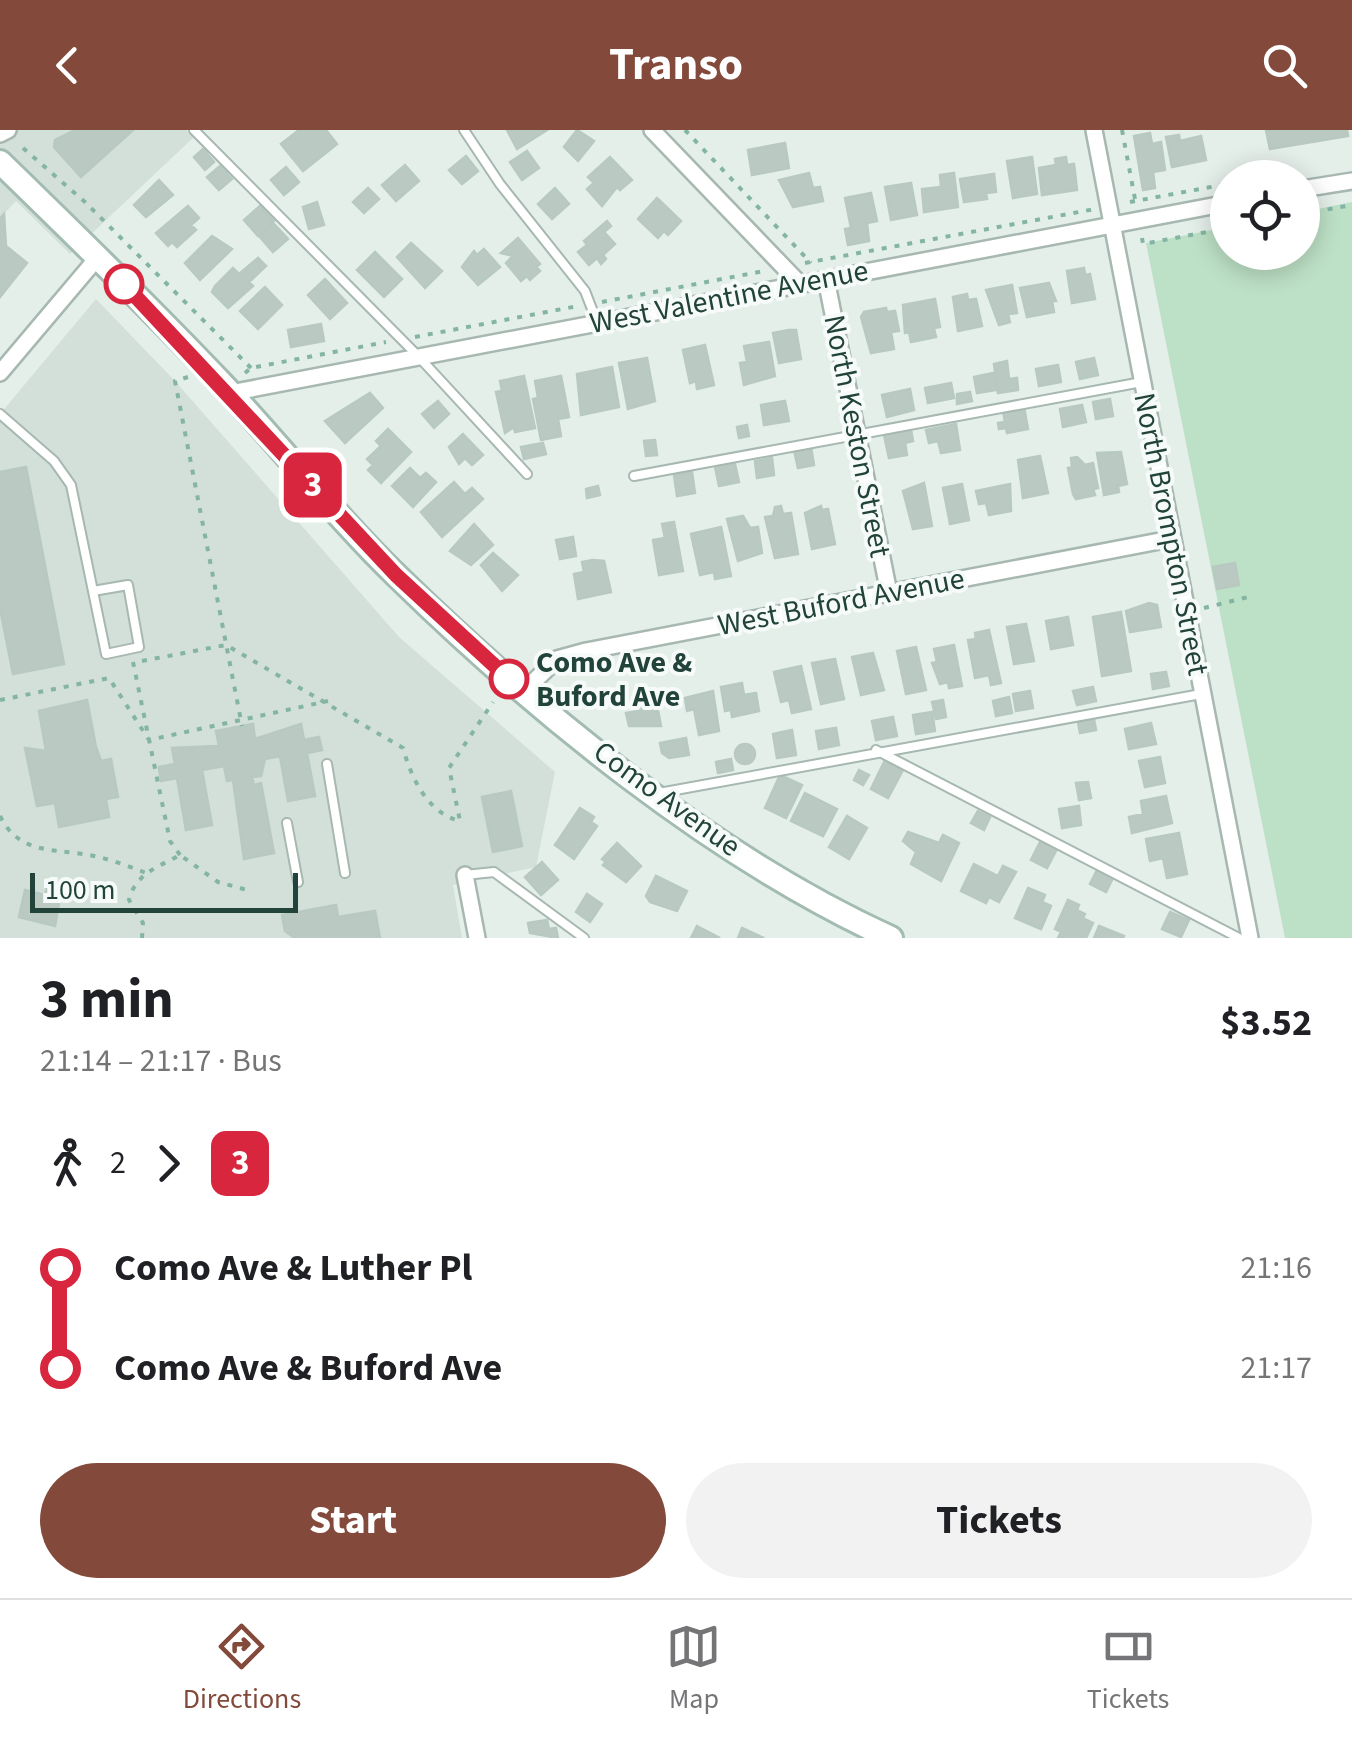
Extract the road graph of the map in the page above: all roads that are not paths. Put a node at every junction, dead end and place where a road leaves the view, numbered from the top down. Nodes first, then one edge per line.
1 (8, 130) edge
2 (194, 130) edge
3 (464, 130) edge
4 (652, 130) edge
5 (1094, 130) edge
6 (0, 134) edge
7 (0, 162) edge
8 (1352, 181) edge
9 (1320, 187) edge
10 (1210, 206) edge
11 (1112, 223) junction
12 (98, 257) junction
13 (826, 278) junction
14 (800, 284) junction
15 (597, 322) junction
16 (418, 356) junction
17 (0, 373) edge
18 (1142, 382) junction
19 (236, 385) junction
20 (0, 414) edge
21 (854, 432) junction
22 (528, 474) dead end
23 (634, 476) dead end
24 (1170, 539) junction
25 (94, 592) junction
26 (889, 593) junction
27 (524, 692) junction
28 (1201, 694) junction
29 (876, 750) junction
30 (327, 764) dead end
31 (655, 794) junction
32 (287, 823) dead end
33 (345, 873) dead end
34 (465, 875) joint
35 (298, 882) dead end
36 (477, 938) edge
37 (584, 938) edge
38 (891, 938) edge
39 (1239, 938) edge
40 (1250, 938) edge

1 - 6 street
2 - 16 lane
3 - 15 lane
4 - 14 street
5 - 11 street, North Brompton Street
7 - 12 main road, Como Avenue
8 - 9 street
10 - 11 street, West Valentine Avenue
11 - 13 street, West Valentine Avenue
11 - 18 street, North Brompton Street
12 - 17 street
12 - 19 main road, Como Avenue
13 - 14 street, West Valentine Avenue
13 - 21 street, North Keston Street
14 - 15 street, West Valentine Avenue
15 - 16 street, West Valentine Avenue
16 - 19 street, West Valentine Avenue
16 - 22 lane
18 - 21 lane
18 - 24 street, North Brompton Street
19 - 27 main road, Como Avenue
20 - 25 lane
21 - 23 lane
21 - 26 street, North Keston Street
24 - 26 street, West Buford Avenue
24 - 28 street, North Brompton Street
25 - 25 lane
26 - 27 street, West Buford Avenue
27 - 31 main road, Como Avenue
28 - 29 lane
28 - 40 street, North Brompton Street
29 - 31 lane
29 - 39 lane
30 - 33 lane
31 - 38 main road, Como Avenue
32 - 35 lane
34 - 36 street
34 - 37 lane

